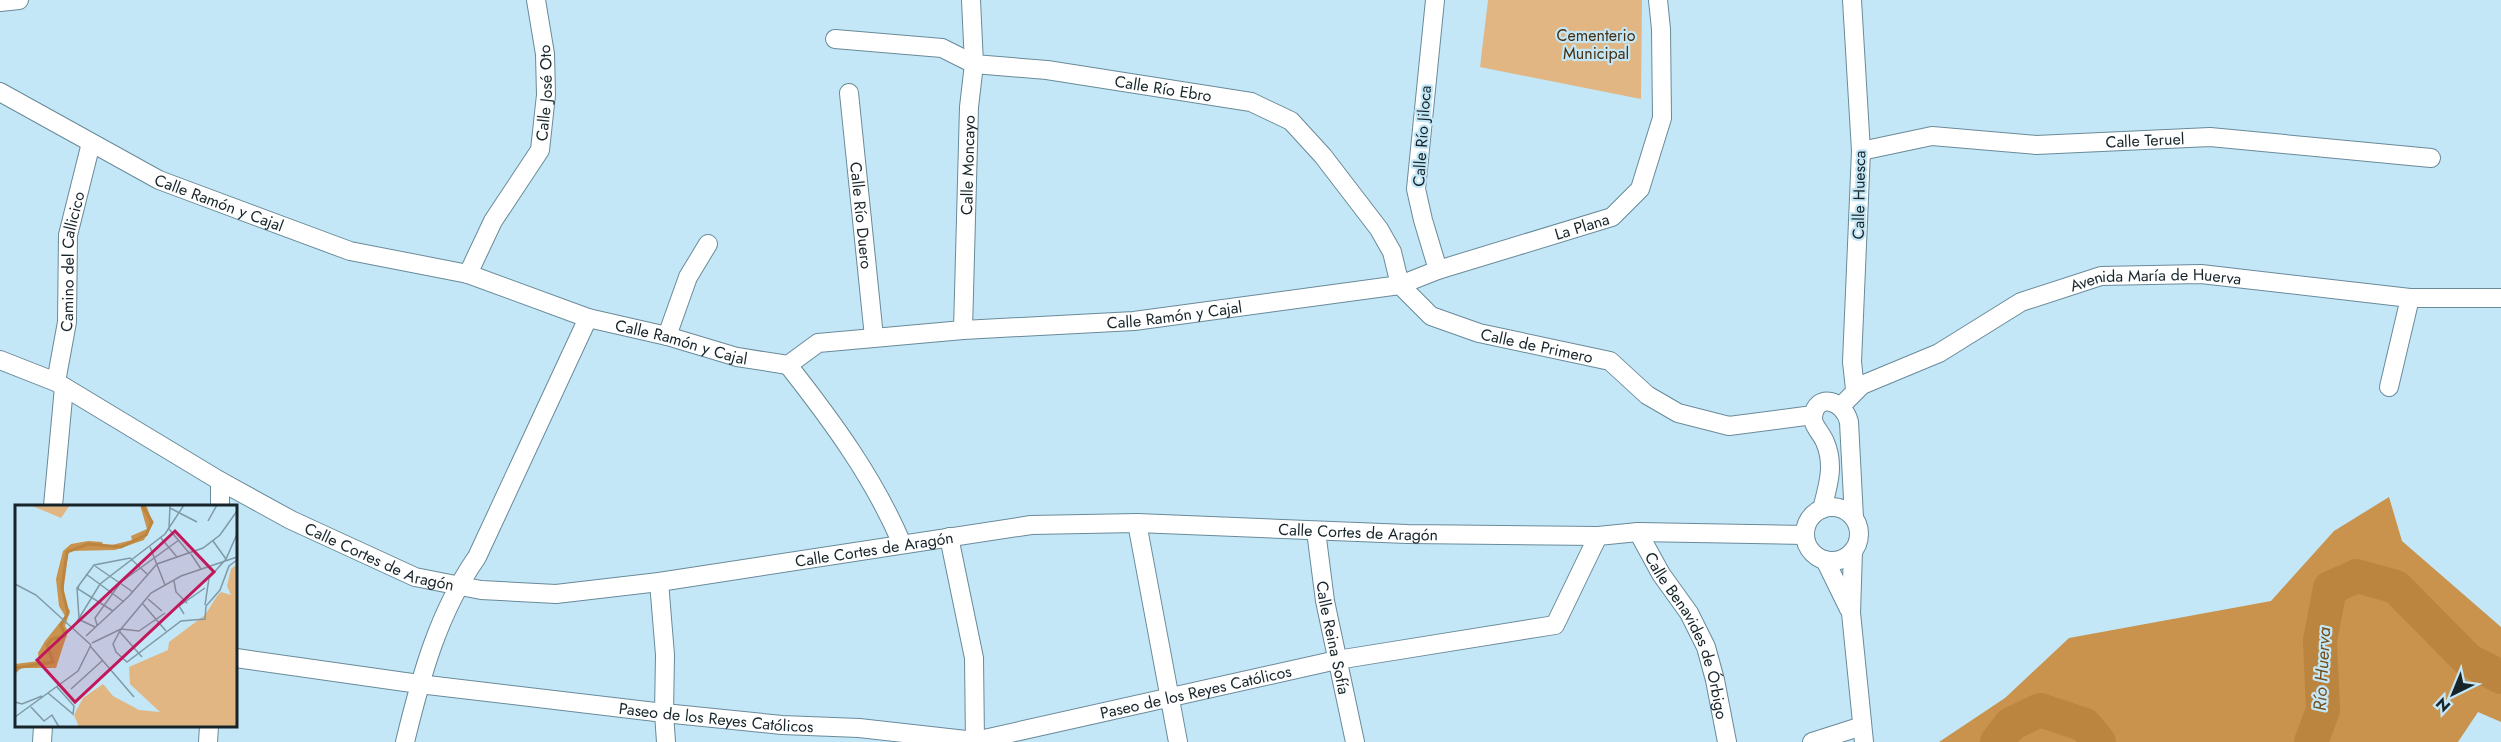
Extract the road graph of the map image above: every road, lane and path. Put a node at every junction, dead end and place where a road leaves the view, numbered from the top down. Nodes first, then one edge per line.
1 (19, 0) edge
2 (536, 0) edge
3 (971, 0) edge
4 (1435, 0) edge
5 (1658, 0) edge
6 (1852, 0) edge
7 (0, 2) edge
8 (835, 39) dead end
9 (974, 64) junction
10 (0, 92) edge
11 (849, 93) dead end
12 (91, 143) junction
13 (1861, 151) junction
14 (2432, 158) dead end
15 (708, 244) dead end
16 (1438, 270) junction
17 (468, 274) junction
18 (1400, 285) junction
19 (2410, 298) junction
20 (2501, 298) edge
21 (588, 318) junction
22 (963, 330) junction
23 (668, 336) junction
24 (874, 337) junction
25 (0, 360) edge
26 (788, 365) junction
27 (60, 385) junction
28 (2389, 387) dead end
29 (1855, 389) junction
30 (1841, 406) junction
31 (1813, 415) junction
32 (220, 481) junction
33 (53, 505) edge
34 (219, 505) edge
35 (1822, 509) junction
36 (1854, 518) junction
37 (1137, 523) junction
38 (1316, 531) junction
39 (1638, 532) junction
40 (1805, 535) junction
41 (1598, 536) junction
42 (950, 537) junction
43 (902, 544) junction
44 (1853, 551) junction
45 (1825, 560) junction
46 (659, 582) junction
47 (458, 585) junction
48 (1851, 613) junction
49 (237, 658) edge
50 (1337, 660) junction
51 (419, 684) junction
52 (1171, 699) junction
53 (664, 713) junction
54 (43, 727) edge
55 (209, 727) edge
56 (1863, 734) edge
57 (42, 742) edge
58 (208, 742) edge
59 (405, 742) edge
60 (666, 742) edge
61 (975, 742) edge
62 (1178, 742) edge
63 (1355, 742) edge
64 (1727, 742) edge
65 (1812, 742) edge

1 - 7 street
2 - 17 street, Calle José Oto
3 - 9 street, Calle Moncayo
4 - 16 street, Calle Río Jiloca
5 - 16 street, La Plana
6 - 13 street, Calle Huesca
8 - 9 street, Calle Río Ebro
9 - 18 street, Calle Río Ebro
9 - 22 street, Calle Moncayo
10 - 12 street, Calle Ramón y Cajal
11 - 24 street, Calle Río Duero
12 - 17 street, Calle Ramón y Cajal
12 - 27 street, Camino del Callicico
13 - 14 street, Calle Teruel
13 - 29 street, Calle Huesca
15 - 23 street
16 - 18 street, La Plana
17 - 21 street, Calle Ramón y Cajal
18 - 22 street, Calle Ramón y Cajal
18 - 31 street, Calle de Primero
19 - 20 street, Avenida María de Huerva
19 - 28 street
19 - 29 street, Avenida María de Huerva
21 - 23 street, Calle Ramón y Cajal
21 - 47 street
22 - 24 street, Calle Ramón y Cajal
23 - 26 street, Calle Ramón y Cajal
24 - 26 street, Calle Ramón y Cajal
25 - 27 street, Calle Cortes de Aragón
26 - 43 street
27 - 32 street, Calle Cortes de Aragón
27 - 33 street, Camino del Callicico
29 - 30 street, Avenida María de Huerva
30 - 31 street, Calle de Primero
30 - 36 street
31 - 35 street
32 - 34 street
32 - 47 street, Calle Cortes de Aragón
35 - 36 street
35 - 40 street
36 - 44 street
37 - 38 street, Calle Cortes de Aragón
37 - 42 street, Calle Cortes de Aragón
37 - 52 street
38 - 41 street, Calle Cortes de Aragón
38 - 50 street, Calle Reina Sofía
39 - 40 street, Calle Cortes de Aragón
39 - 41 street, Calle Cortes de Aragón
39 - 64 street, Calle Benavides de Órbigo
40 - 45 street
41 - 50 street, Paseo de los Reyes Católicos
42 - 43 street, Calle Cortes de Aragón
42 - 61 street
43 - 46 street, Calle Cortes de Aragón
44 - 45 street
44 - 48 street
45 - 48 street
46 - 47 street, Calle Cortes de Aragón
46 - 53 street
47 - 51 street
48 - 56 street
49 - 51 street, Paseo de los Reyes Católicos
50 - 52 street, Paseo de los Reyes Católicos
50 - 63 street, Calle Reina Sofía
51 - 53 street, Paseo de los Reyes Católicos
51 - 59 street
52 - 61 street, Paseo de los Reyes Católicos
52 - 62 street
53 - 60 street
53 - 61 street, Paseo de los Reyes Católicos
54 - 57 street
55 - 58 street
56 - 65 street

